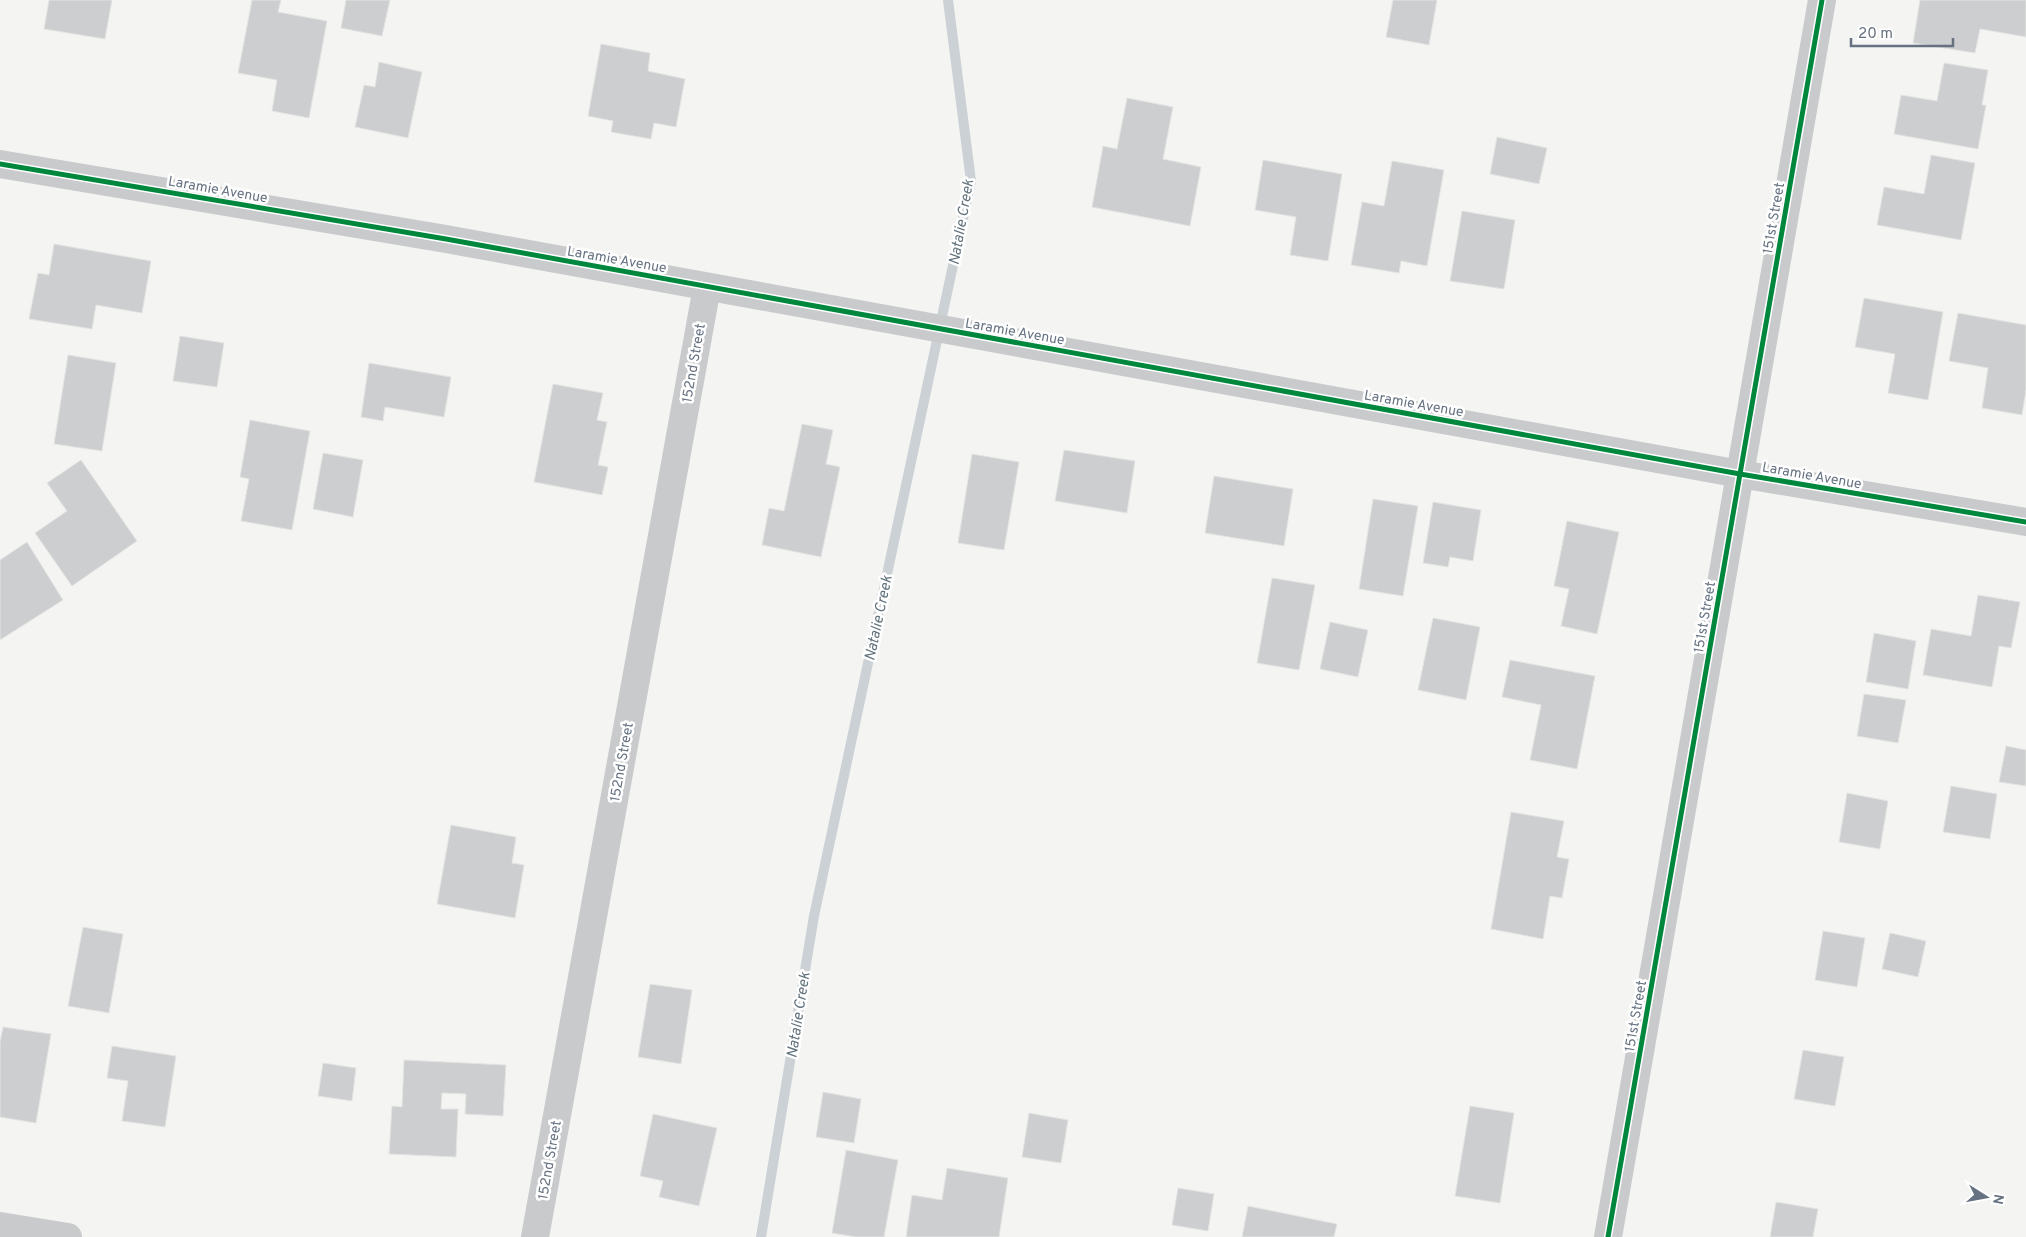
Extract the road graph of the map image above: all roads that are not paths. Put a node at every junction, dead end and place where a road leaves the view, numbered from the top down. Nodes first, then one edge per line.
1 (1822, 0) edge
2 (0, 164) edge
3 (706, 287) junction
4 (1740, 474) junction
5 (2026, 522) edge
6 (0, 1226) edge
7 (68, 1237) edge
8 (535, 1237) edge
9 (1608, 1237) edge

1 - 4 street, 151st Street
2 - 3 street, Laramie Avenue
3 - 4 street, Laramie Avenue
3 - 8 street, 152nd Street
4 - 5 street, Laramie Avenue
4 - 9 street, 151st Street
6 - 7 street

